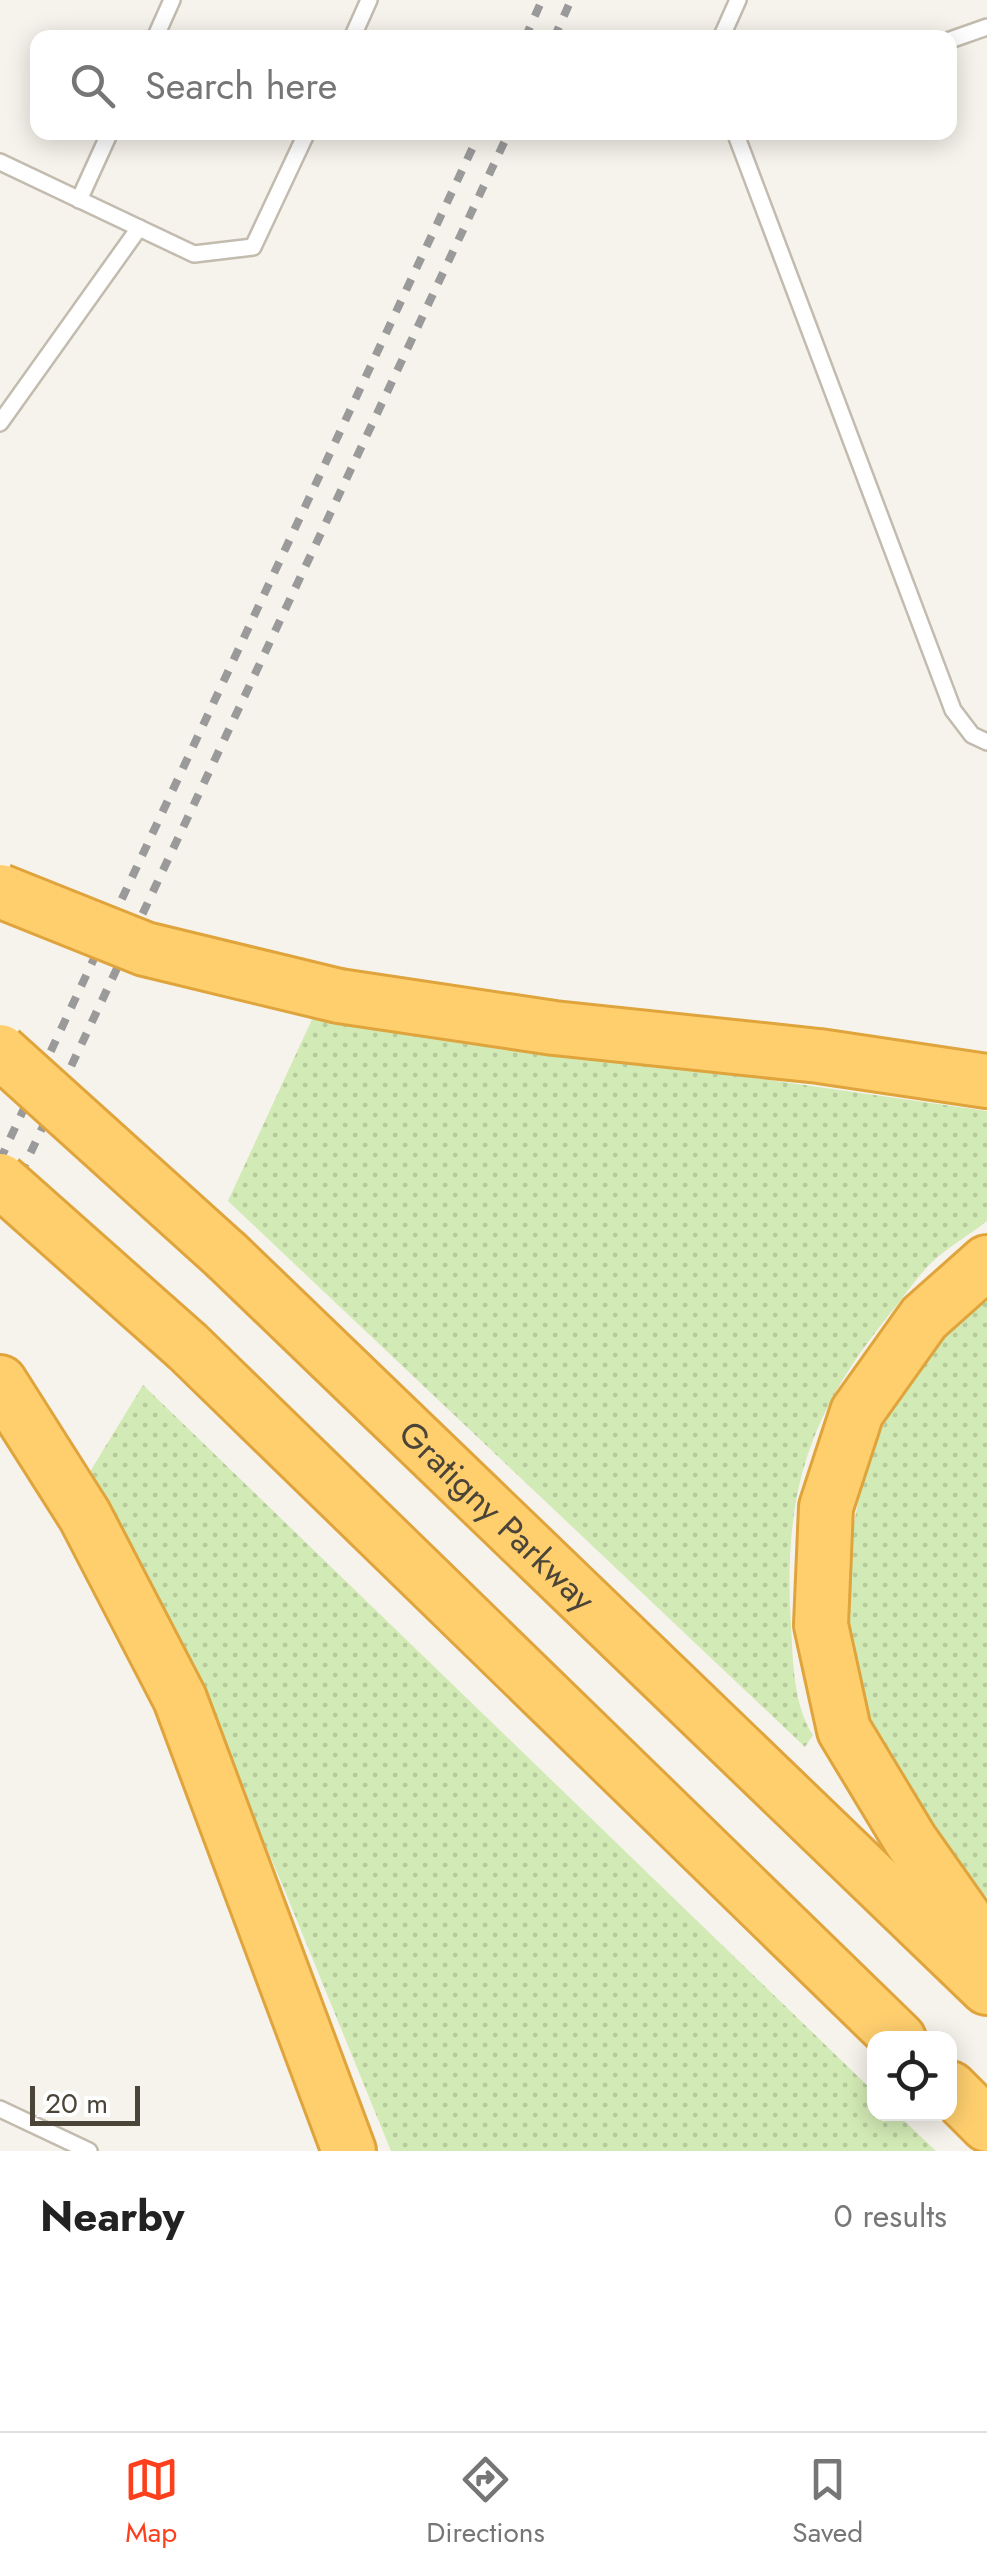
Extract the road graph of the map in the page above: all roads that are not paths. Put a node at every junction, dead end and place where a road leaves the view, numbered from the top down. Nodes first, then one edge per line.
1 (172, 0) edge
2 (369, 0) edge
3 (738, 0) edge
4 (987, 27) edge
5 (158, 30) edge
6 (356, 30) edge
7 (724, 30) edge
8 (957, 38) edge
9 (106, 140) edge
10 (303, 140) edge
11 (738, 140) edge
12 (0, 162) edge
13 (79, 200) junction
14 (140, 228) junction
15 (0, 423) edge
16 (987, 742) edge
17 (0, 891) edge
18 (0, 1052) edge
19 (987, 1081) edge
20 (0, 1180) edge
21 (987, 1262) edge
22 (0, 1382) edge
23 (987, 1949) edge
24 (987, 1988) edge
25 (891, 2031) edge
26 (957, 2095) edge
27 (0, 2110) edge
28 (987, 2124) edge
29 (89, 2151) edge
30 (349, 2151) edge

1 - 5 lane
2 - 6 lane
3 - 7 lane
4 - 8 lane
9 - 13 lane
10 - 14 lane
11 - 16 lane
12 - 13 lane
13 - 14 lane
14 - 15 lane
17 - 19 highway, bridge
18 - 24 highway, Gratigny Parkway, bridge
20 - 25 highway, bridge
21 - 23 highway
22 - 30 highway
26 - 28 highway
27 - 29 lane

